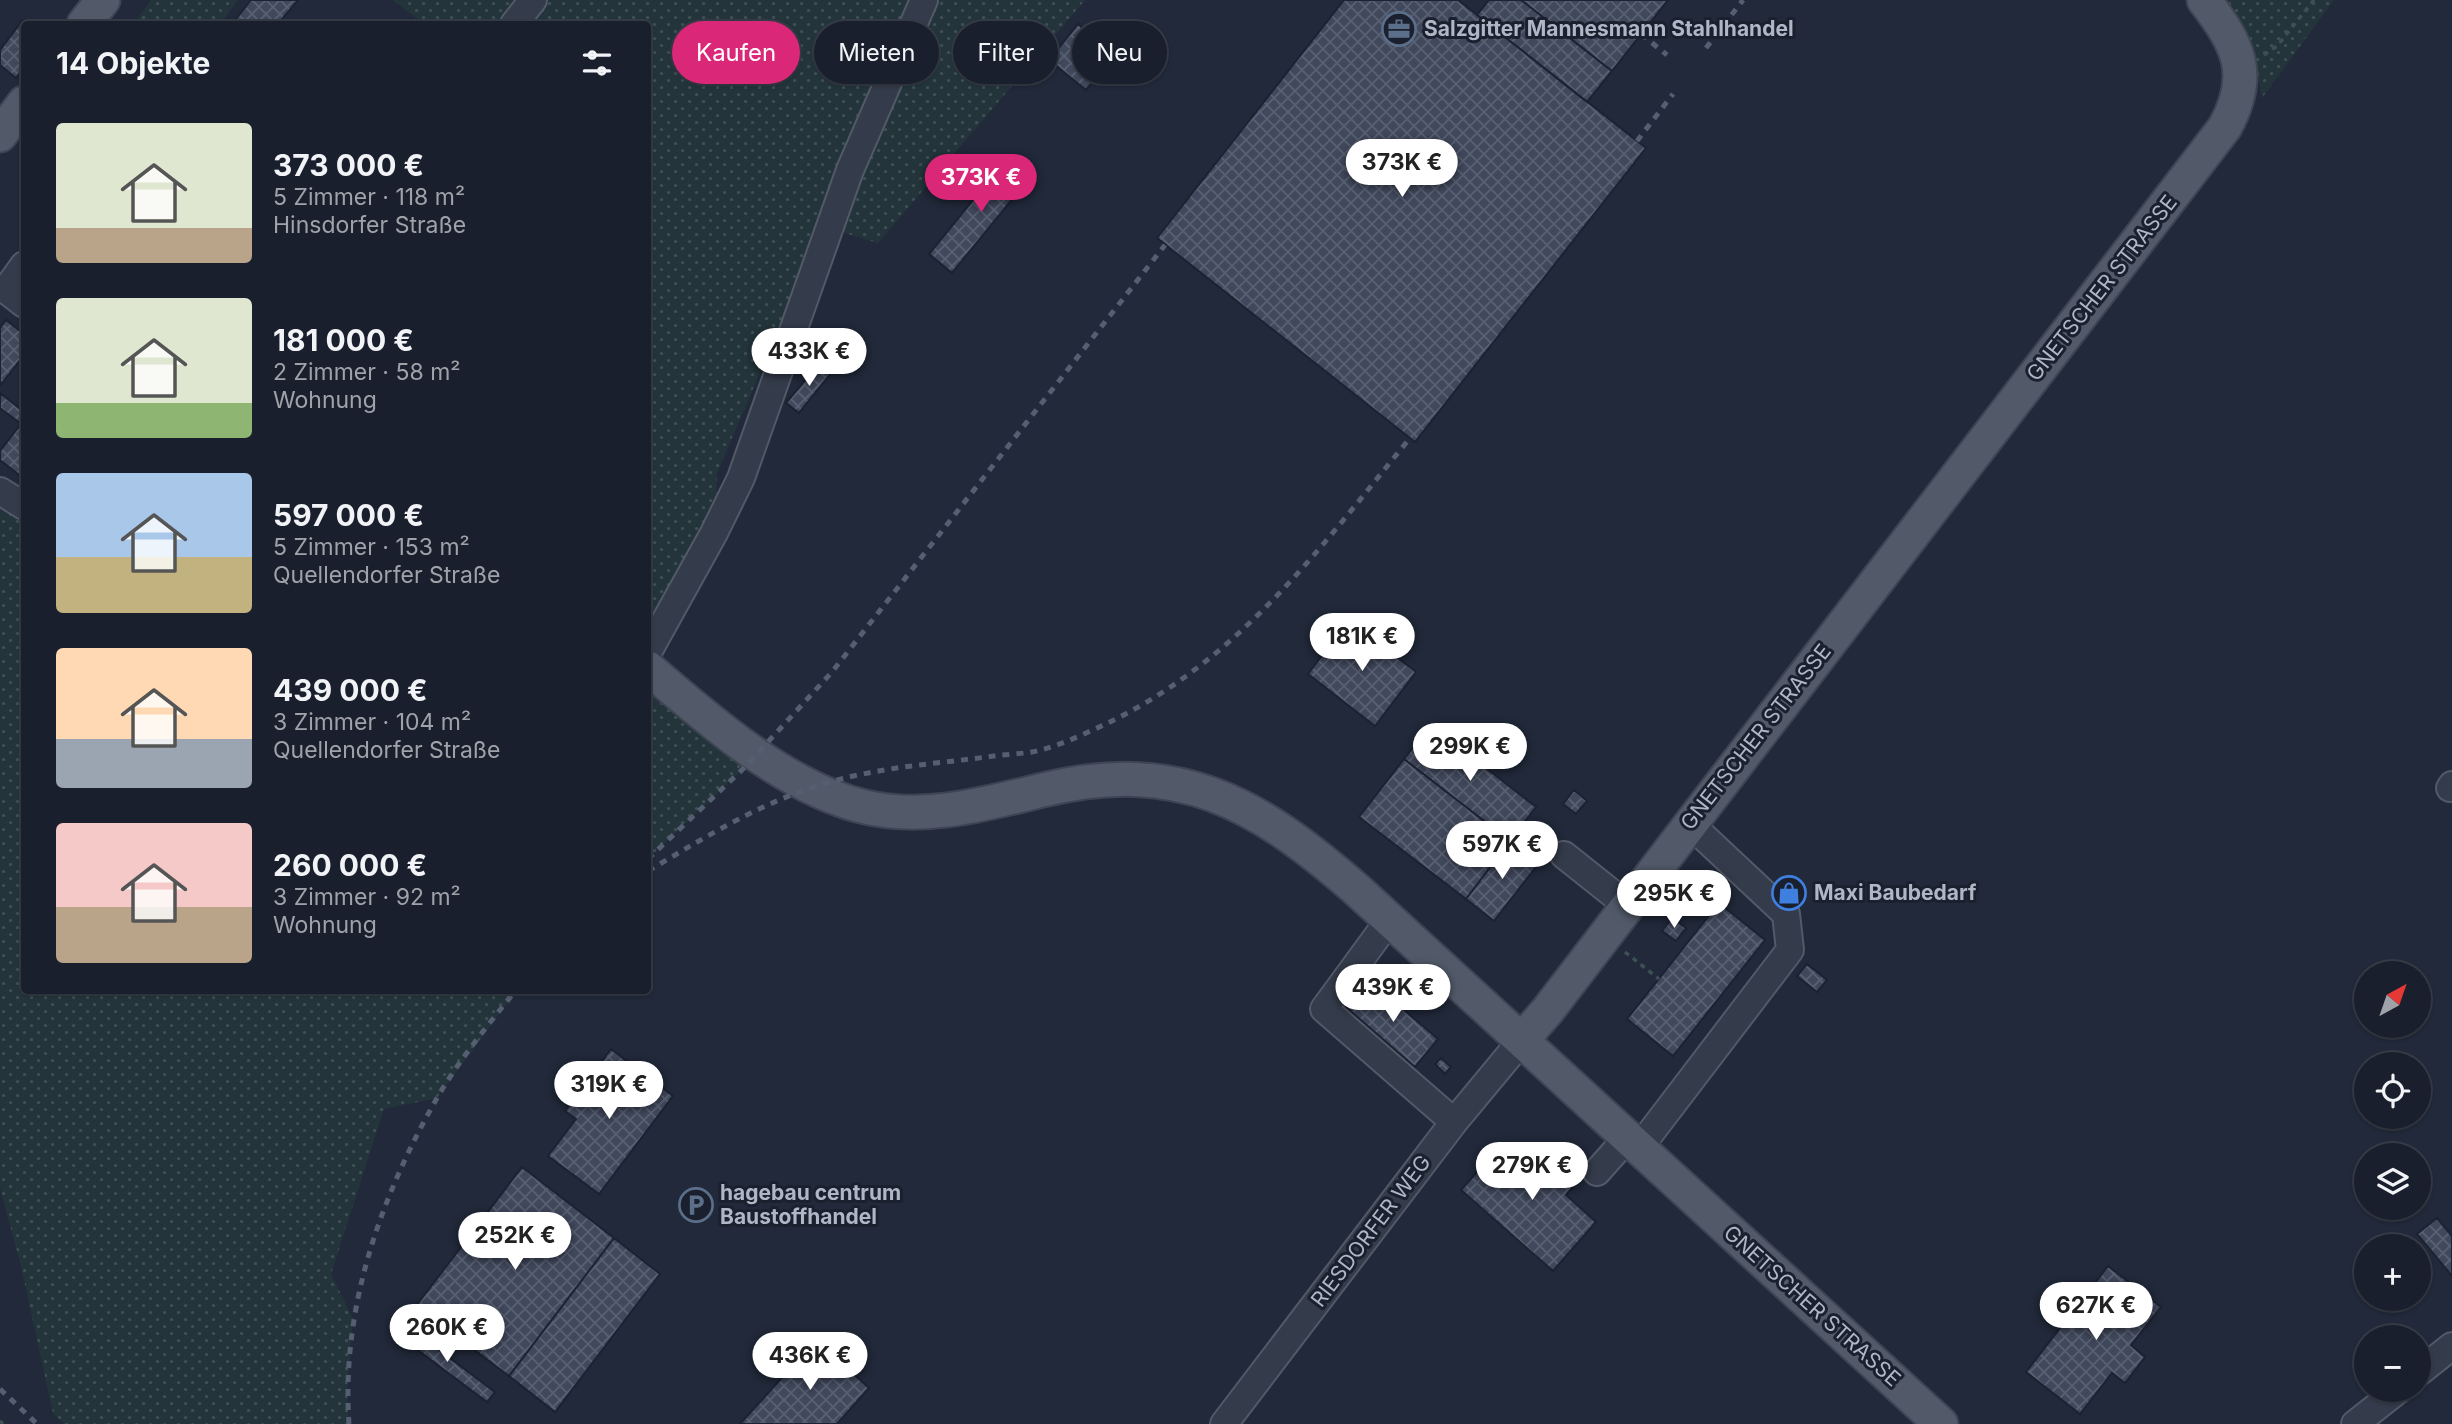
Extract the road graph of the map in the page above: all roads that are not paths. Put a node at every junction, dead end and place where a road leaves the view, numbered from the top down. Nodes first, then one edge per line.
1 (103, 0) edge
2 (533, 0) edge
3 (924, 0) edge
4 (2204, 0) edge
5 (86, 21) edge
6 (516, 21) edge
7 (21, 107) edge
8 (0, 135) edge
9 (21, 269) edge
10 (21, 302) edge
11 (0, 491) edge
12 (21, 504) edge
13 (651, 647) edge
14 (651, 670) edge
15 (1690, 824) junction
16 (1564, 855) dead end
17 (1628, 906) junction
18 (1390, 919) junction
19 (1521, 1040) junction
20 (1454, 1122) junction
21 (1633, 1143) junction
22 (1597, 1172) dead end
23 (2452, 1346) edge
24 (2431, 1363) edge
25 (2383, 1402) edge
26 (1224, 1424) edge
27 (1941, 1424) edge
28 (2355, 1424) edge

1 - 5 main road
2 - 6 street
3 - 13 street
4 - 15 main road, GNETSCHER STRASSE
7 - 8 main road
9 - 10 street
11 - 12 street
14 - 18 main road
15 - 17 main road, GNETSCHER STRASSE
15 - 21 street
16 - 17 street
17 - 19 main road, GNETSCHER STRASSE
18 - 19 main road
18 - 20 street
19 - 20 street, RIESDORFER WEG
19 - 21 main road, GNETSCHER STRASSE
20 - 26 street, RIESDORFER WEG
21 - 22 street
21 - 27 main road, GNETSCHER STRASSE
23 - 24 street
25 - 28 street

